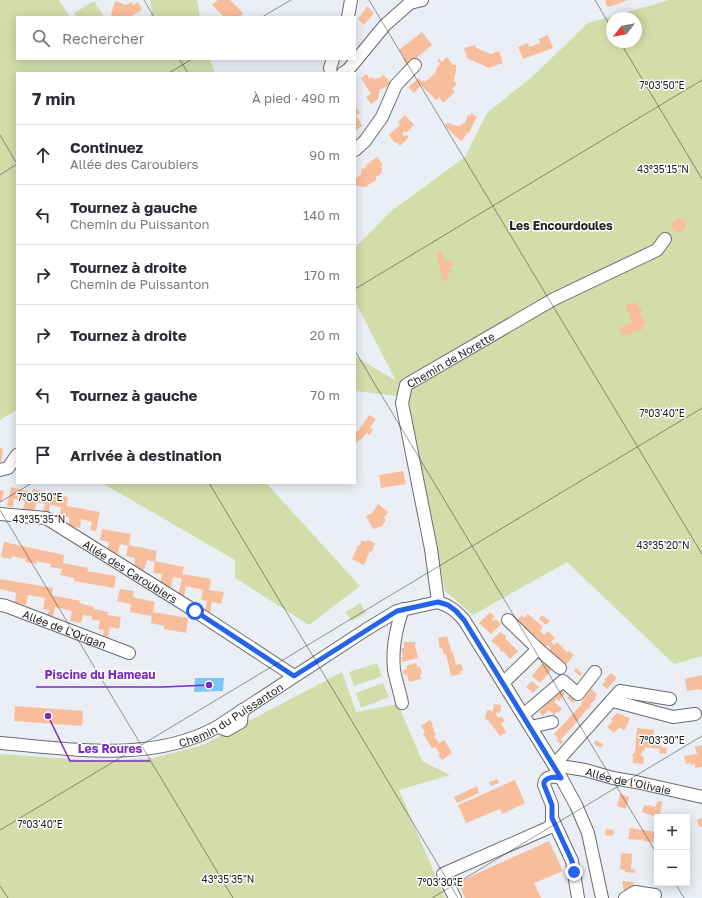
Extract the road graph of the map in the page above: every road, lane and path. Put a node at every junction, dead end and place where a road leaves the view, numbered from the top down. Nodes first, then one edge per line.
1 (351, 0) edge
2 (422, 0) edge
3 (348, 16) edge
4 (333, 60) edge
5 (415, 65) dead end
6 (331, 72) edge
7 (345, 72) edge
8 (356, 149) edge
9 (665, 239) dead end
10 (16, 456) edge
11 (0, 470) edge
12 (0, 514) edge
13 (438, 602) junction
14 (0, 605) edge
15 (403, 609) junction
16 (508, 620) dead end
17 (538, 649) junction
18 (129, 653) dead end
19 (560, 668) dead end
20 (595, 672) dead end
21 (294, 676) junction
22 (503, 683) junction
23 (670, 699) dead end
24 (613, 701) junction
25 (402, 703) dead end
26 (695, 714) dead end
27 (523, 715) junction
28 (552, 722) dead end
29 (531, 727) junction
30 (0, 743) edge
31 (554, 765) junction
32 (561, 778) junction
33 (702, 797) edge
34 (552, 818) junction
35 (655, 895) dead end
36 (454, 898) edge
37 (578, 898) edge
38 (602, 898) edge
39 (625, 898) edge

1 - 3 street
2 - 7 street
4 - 6 street
5 - 8 street
9 - 13 street, Chemin de Norette
10 - 11 street
12 - 21 street, Allée des Caroubiers
13 - 15 street, Chemin du Puissanton
13 - 22 street
14 - 18 street, Allée de L'Origan
15 - 21 street, Chemin du Puissanton
15 - 25 street
16 - 17 street
17 - 19 street
17 - 22 street
20 - 27 street
21 - 30 street, Chemin du Puissanton
22 - 27 street
23 - 24 street
24 - 26 street
24 - 31 street
27 - 29 street
28 - 29 street
29 - 31 street
31 - 32 street
31 - 33 street, Allée de l'Olivaie
32 - 34 street
32 - 38 street
34 - 36 street
34 - 37 street
35 - 39 street

